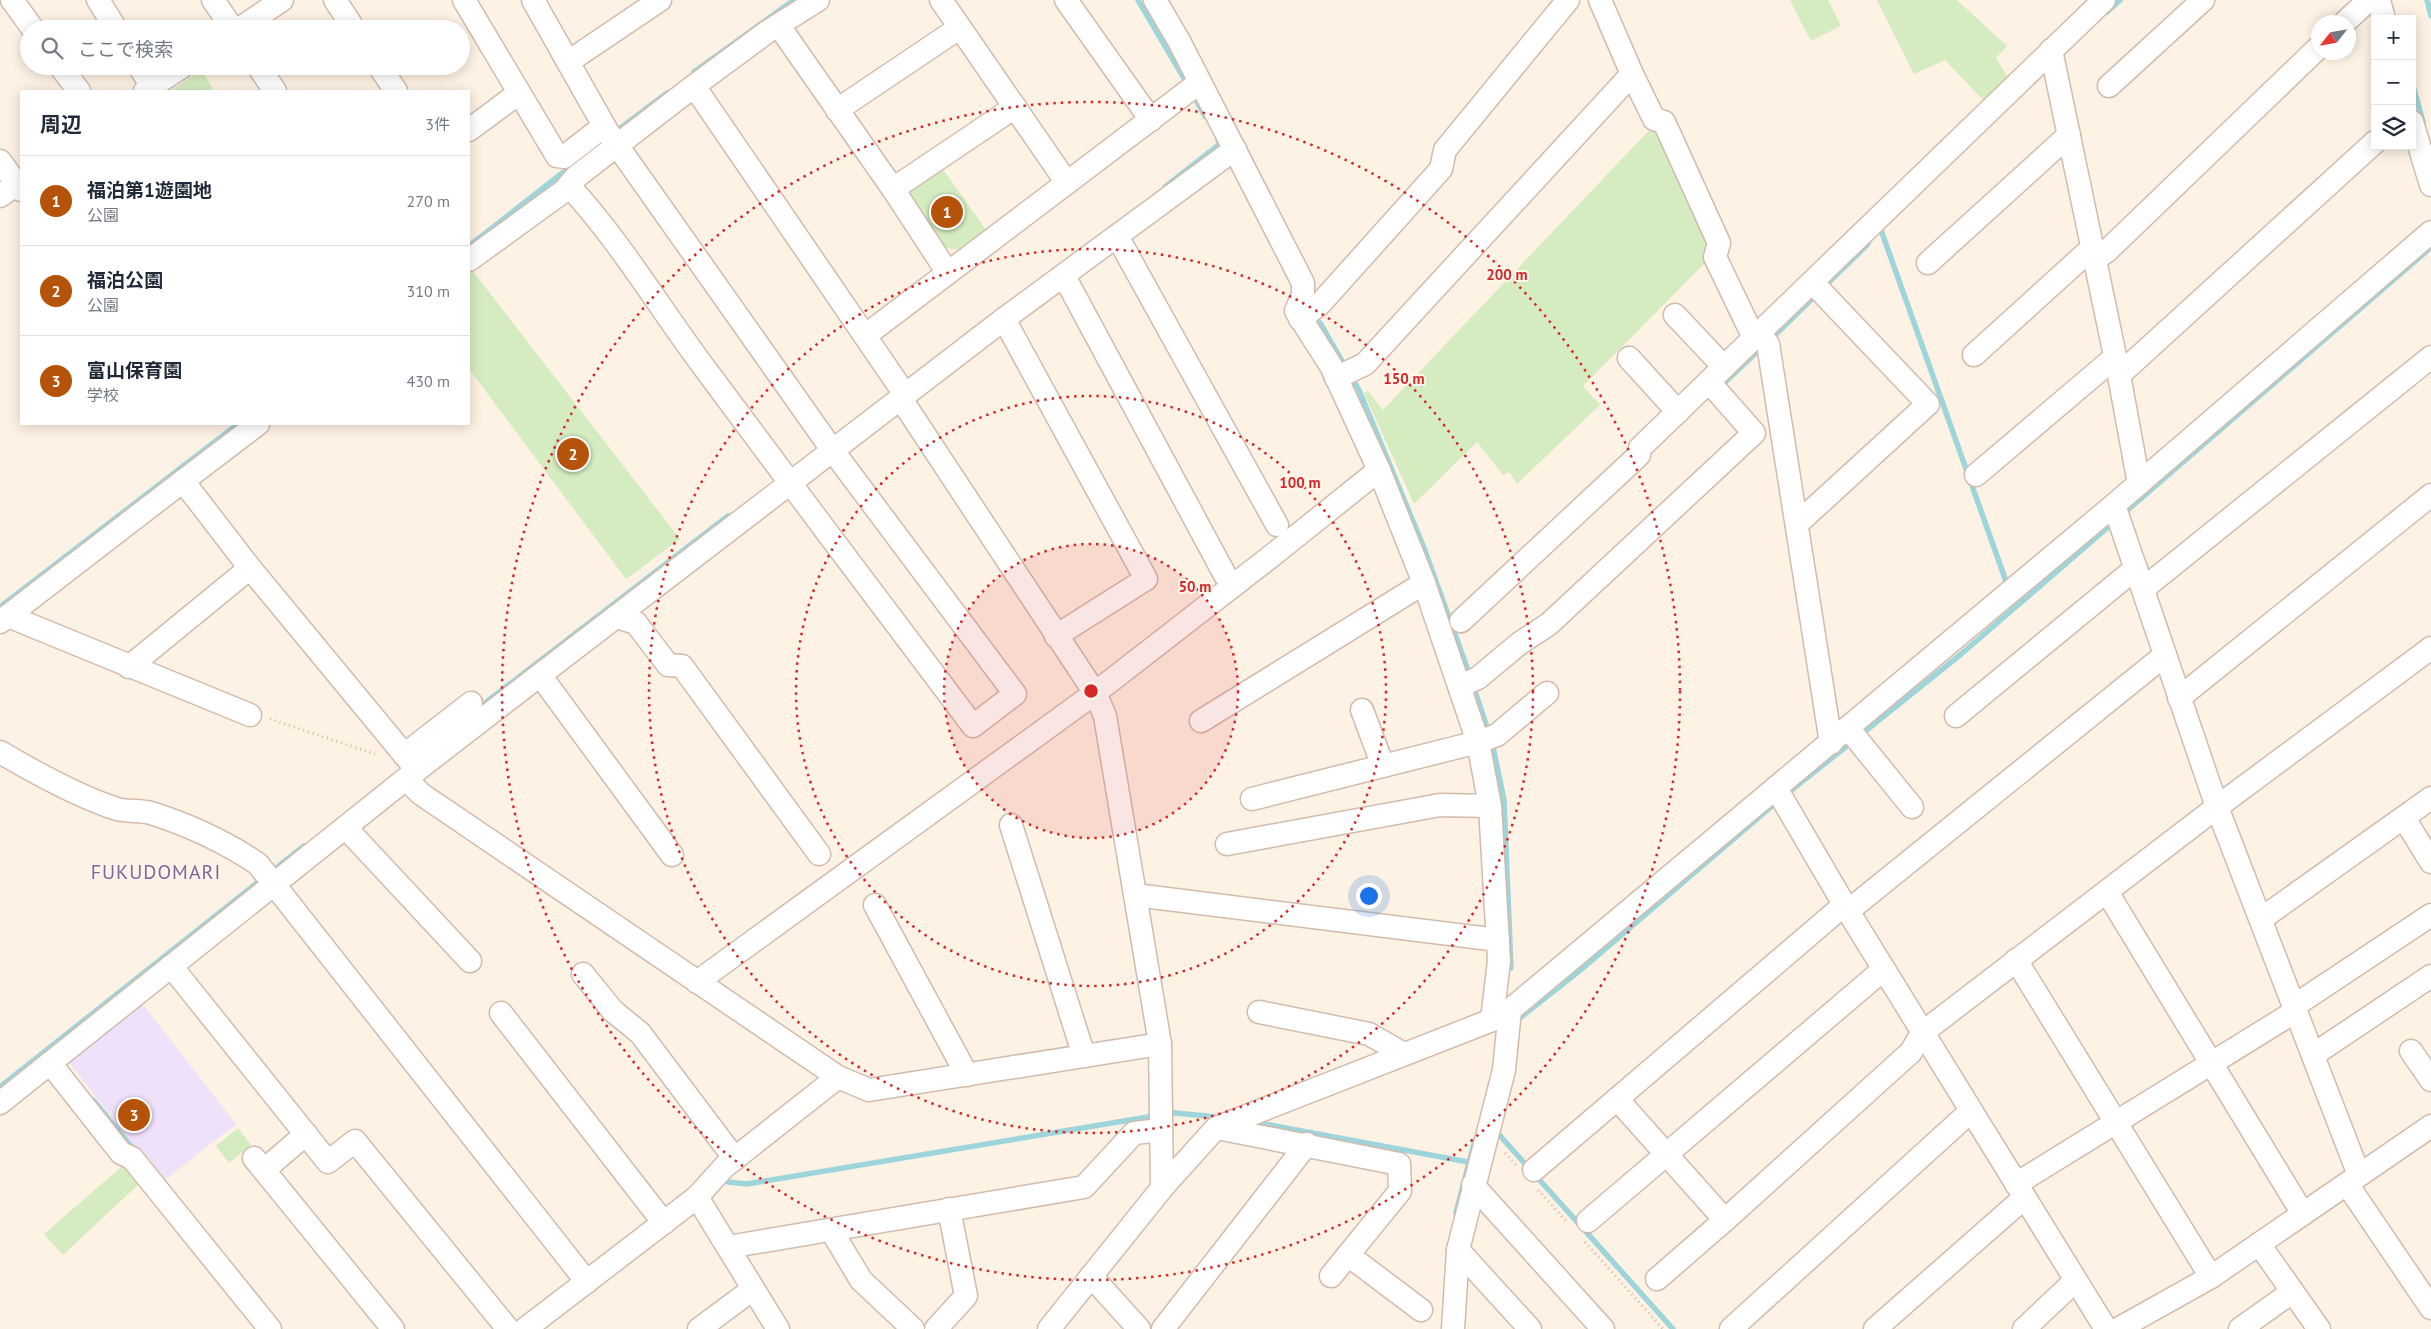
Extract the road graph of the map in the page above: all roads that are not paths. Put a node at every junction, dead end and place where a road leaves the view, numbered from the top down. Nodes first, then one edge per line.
1 (12, 0) edge
2 (98, 0) edge
3 (212, 0) edge
4 (282, 0) edge
5 (335, 0) edge
6 (464, 0) edge
7 (534, 0) edge
8 (660, 0) edge
9 (818, 0) edge
10 (941, 0) edge
11 (1066, 0) edge
12 (1155, 0) edge
13 (1568, 0) edge
14 (1600, 0) edge
15 (2104, 0) edge
16 (2203, 0) edge
17 (2369, 0) edge
18 (2380, 0) edge
19 (2353, 15) edge
20 (2383, 15) edge
21 (26, 20) edge
22 (110, 20) edge
23 (226, 20) edge
24 (252, 20) edge
25 (348, 20) edge
26 (779, 26) junction
27 (959, 28) junction
28 (2311, 55) edge
29 (2052, 58) junction
30 (568, 62) junction
31 (1632, 74) junction
32 (67, 75) edge
33 (144, 75) edge
34 (171, 75) edge
35 (264, 75) edge
36 (385, 75) edge
37 (694, 86) junction
38 (2109, 86) dead end
39 (1194, 87) junction
40 (78, 90) edge
41 (151, 90) edge
42 (273, 90) edge
43 (395, 90) edge
44 (519, 93) junction
45 (1014, 107) junction
46 (837, 110) junction
47 (1151, 120) junction
48 (470, 129) edge
49 (2416, 135) edge
50 (610, 136) junction
51 (2069, 136) junction
52 (2371, 146) edge
53 (1228, 153) junction
54 (0, 161) edge
55 (1067, 183) junction
56 (2431, 185) edge
57 (569, 186) junction
58 (15, 188) edge
59 (893, 189) junction
60 (2431, 232) edge
61 (1117, 236) junction
62 (2099, 253) junction
63 (470, 259) edge
64 (1928, 263) dead end
65 (948, 273) junction
66 (1064, 276) junction
67 (1819, 289) junction
68 (1675, 315) dead end
69 (1004, 319) junction
70 (1300, 319) junction
71 (866, 335) junction
72 (1761, 339) junction
73 (1974, 355) dead end
74 (2431, 357) edge
75 (1629, 358) dead end
76 (2121, 368) junction
77 (1346, 373) junction
78 (1717, 382) junction
79 (902, 392) junction
80 (1678, 412) junction
81 (257, 425) edge
82 (829, 445) junction
83 (1379, 470) junction
84 (1976, 475) dead end
85 (785, 478) junction
86 (183, 482) junction
87 (2139, 484) junction
88 (2431, 495) edge
89 (2117, 513) junction
90 (1796, 524) junction
91 (1277, 525) dead end
92 (250, 568) junction
93 (1225, 575) dead end
94 (2140, 579) junction
95 (1424, 583) junction
96 (617, 616) junction
97 (4, 619) edge
98 (1461, 621) dead end
99 (1056, 636) junction
100 (2431, 648) edge
101 (2165, 655) junction
102 (129, 667) junction
103 (540, 675) junction
104 (1467, 683) junction
105 (1095, 693) junction
106 (1547, 693) dead end
107 (2179, 698) junction
108 (471, 703) dead end
109 (1362, 710) dead end
110 (250, 715) road end
111 (1956, 716) dead end
112 (1201, 720) dead end
113 (1854, 736) junction
114 (1486, 739) junction
115 (1831, 742) junction
116 (0, 752) edge
117 (409, 766) junction
118 (1383, 766) junction
119 (1779, 795) junction
120 (2431, 798) edge
121 (1252, 799) dead end
122 (1490, 806) junction
123 (1912, 807) dead end
124 (2217, 807) junction
125 (2404, 818) junction
126 (1010, 825) dead end
127 (346, 828) junction
128 (1227, 844) dead end
129 (819, 854) dead end
130 (672, 855) dead end
131 (2431, 862) edge
132 (270, 878) junction
133 (2107, 892) junction
134 (1135, 895) junction
135 (875, 905) dead end
136 (1846, 908) junction
137 (2431, 915) edge
138 (2261, 918) junction
139 (1498, 940) junction
140 (2016, 960) junction
141 (470, 961) dead end
142 (171, 966) junction
143 (1884, 969) junction
144 (583, 974) dead end
145 (2431, 976) edge
146 (697, 982) junction
147 (2295, 1008) junction
148 (1259, 1012) dead end
149 (501, 1013) dead end
150 (1501, 1015) junction
151 (1922, 1032) junction
152 (1160, 1044) junction
153 (2411, 1051) dead end
154 (1404, 1054) junction
155 (2314, 1055) junction
156 (1084, 1056) junction
157 (50, 1064) junction
158 (2210, 1064) junction
159 (967, 1075) junction
160 (838, 1077) junction
161 (2431, 1080) edge
162 (1616, 1099) junction
163 (0, 1103) edge
164 (1971, 1111) junction
165 (1161, 1119) junction
166 (2116, 1123) junction
167 (2431, 1126) edge
168 (1216, 1128) junction
169 (306, 1134) junction
170 (1307, 1144) junction
171 (1666, 1154) junction
172 (1534, 1170) dead end
173 (722, 1171) junction
174 (2353, 1179) junction
175 (1474, 1185) junction
176 (1162, 1188) junction
177 (2020, 1191) junction
178 (697, 1197) junction
179 (949, 1209) junction
180 (2303, 1214) junction
181 (660, 1218) junction
182 (1725, 1220) junction
183 (1588, 1221) dead end
184 (831, 1230) junction
185 (2259, 1244) junction
186 (728, 1247) junction
187 (1458, 1250) junction
188 (1348, 1255) junction
189 (1091, 1276) junction
190 (1331, 1276) dead end
191 (583, 1277) junction
192 (2211, 1277) junction
193 (1656, 1279) dead end
194 (2075, 1281) junction
195 (2292, 1292) junction
196 (748, 1293) junction
197 (2431, 1308) edge
198 (1421, 1310) dead end
199 (513, 1328) edge
200 (270, 1329) edge
201 (393, 1329) edge
202 (699, 1329) edge
203 (778, 1329) edge
204 (913, 1329) edge
205 (936, 1329) edge
206 (1049, 1329) edge
207 (1139, 1329) edge
208 (1164, 1329) edge
209 (1453, 1329) edge
210 (1530, 1329) edge
211 (1603, 1329) edge
212 (1731, 1329) edge
213 (1875, 1329) edge
214 (2024, 1329) edge
215 (2106, 1329) edge
216 (2118, 1329) edge
217 (2240, 1329) edge
218 (2319, 1329) edge

1 - 21 street
2 - 22 street
3 - 23 street
4 - 24 street
5 - 25 street
6 - 44 street
7 - 30 street
8 - 30 street
9 - 26 street
10 - 27 street
11 - 47 street
12 - 39 street
13 - 70 street
14 - 31 street
15 - 29 street
16 - 38 street
17 - 19 street
18 - 20 street
26 - 37 street
26 - 46 street
27 - 45 street
27 - 46 street
28 - 62 street
29 - 51 street
29 - 67 street
30 - 50 street
31 - 72 street
31 - 77 street
32 - 40 street
33 - 41 street
34 - 41 street
35 - 42 street
36 - 43 street
37 - 50 street
37 - 71 street
39 - 47 street
39 - 53 street
44 - 48 street
44 - 50 street
45 - 55 street
45 - 59 street
46 - 59 street
47 - 55 street
49 - 56 street
50 - 57 street
50 - 82 street
51 - 62 street
51 - 64 street
52 - 76 street
53 - 61 street
53 - 70 street
54 - 58 street
55 - 65 street
57 - 63 street
57 - 85 street
59 - 65 street
60 - 87 street
61 - 66 street
61 - 91 street
62 - 73 street
62 - 76 street
65 - 71 street
66 - 69 street
66 - 93 street
67 - 72 street
67 - 90 street
68 - 78 street
69 - 79 street
69 - 99 street
70 - 77 street
71 - 79 street
72 - 78 street
72 - 90 street
74 - 94 street
75 - 80 street
76 - 84 street
76 - 87 street
77 - 83 street
78 - 80 street
78 - 104 street
79 - 82 street
79 - 99 street
80 - 98 street
81 - 86 street
82 - 85 street
82 - 85 street
83 - 95 street
83 - 105 street
85 - 96 street
86 - 92 street
86 - 97 street
87 - 89 street
88 - 107 street
89 - 94 street
89 - 113 street
90 - 115 street
92 - 102 street
92 - 117 street
94 - 101 street
94 - 111 street
95 - 104 street
95 - 112 street
96 - 103 street
96 - 129 street
97 - 102 street
99 - 105 street
100 - 124 street
101 - 107 street
101 - 136 street
102 - 110 street
103 - 117 street
103 - 130 street
104 - 114 street
105 - 134 street
105 - 146 street
106 - 114 street
107 - 124 street
108 - 117 street
109 - 118 street
113 - 115 street
113 - 123 street
114 - 118 street
114 - 122 street
115 - 119 street
116 - 132 street
117 - 127 street
117 - 146 street
118 - 121 street
119 - 136 street
119 - 150 street
120 - 125 street
122 - 128 street
122 - 139 street
124 - 133 street
124 - 138 street
125 - 131 street
125 - 138 street
126 - 156 street
127 - 132 street
127 - 141 street
132 - 142 street
132 - 191 street
133 - 140 street
133 - 158 street
134 - 139 street
134 - 152 street
135 - 159 street
136 - 143 street
136 - 162 street
137 - 147 street
138 - 147 street
139 - 150 street
140 - 151 street
140 - 166 street
142 - 157 street
142 - 169 street
143 - 151 street
143 - 171 street
144 - 173 street
145 - 155 street
146 - 160 street
147 - 155 street
147 - 158 street
148 - 154 street
149 - 181 street
150 - 154 street
150 - 175 street
151 - 164 street
151 - 182 street
152 - 156 street
152 - 165 street
153 - 161 street
154 - 168 street
155 - 174 street
156 - 159 street
157 - 163 street
157 - 200 street
158 - 166 street
158 - 180 street
159 - 160 street
160 - 173 street
162 - 171 street
162 - 172 street
164 - 177 street
164 - 212 street
165 - 176 street
165 - 179 street
166 - 177 street
166 - 192 street
167 - 174 street
168 - 170 street
168 - 176 street
169 - 199 street
169 - 201 street
170 - 188 street
170 - 208 street
171 - 182 street
171 - 183 street
173 - 178 street
174 - 180 street
174 - 197 street
175 - 187 street
175 - 211 street
176 - 189 street
177 - 194 street
177 - 213 street
178 - 181 street
178 - 186 street
179 - 184 street
179 - 205 street
180 - 185 street
181 - 191 street
182 - 193 street
184 - 186 street
184 - 204 street
185 - 192 street
185 - 195 street
186 - 196 street
187 - 209 street
187 - 210 street
188 - 190 street
188 - 198 street
189 - 206 street
189 - 207 street
191 - 199 street
192 - 216 street
194 - 214 street
194 - 215 street
195 - 217 street
195 - 218 street
196 - 202 street
196 - 203 street

